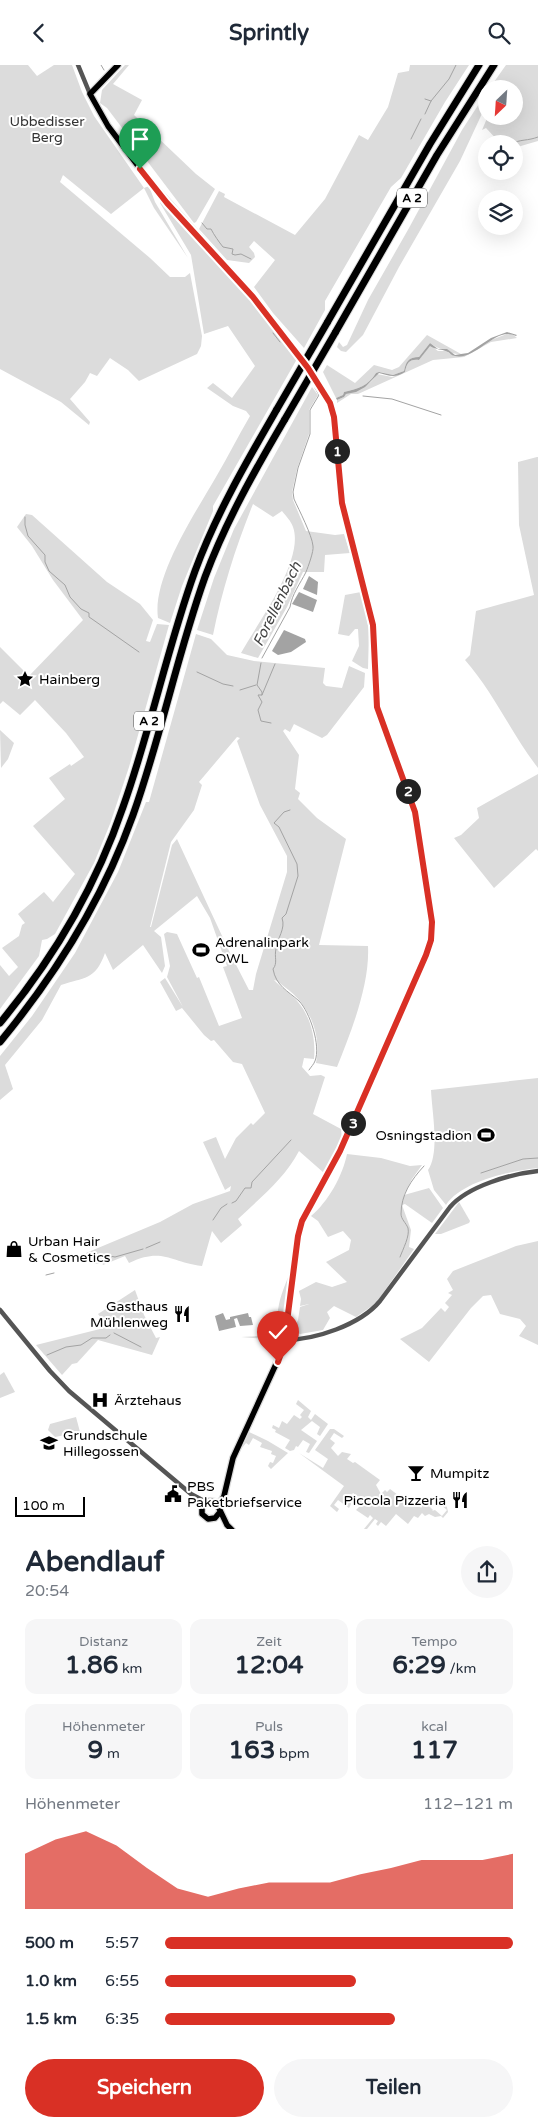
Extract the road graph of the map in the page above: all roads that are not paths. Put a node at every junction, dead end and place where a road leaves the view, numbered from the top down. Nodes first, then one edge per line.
1 (78, 65) edge
2 (118, 65) edge
3 (479, 65) edge
4 (494, 65) edge
5 (90, 94) junction
6 (0, 1023) edge
7 (0, 1041) edge
8 (538, 1171) edge
9 (0, 1310) edge
10 (284, 1340) junction
11 (204, 1505) junction
12 (217, 1506) junction
13 (215, 1518) junction
14 (230, 1527) edge

1 - 5 street
2 - 5 main road
3 - 6 highway, A 2, bridge
4 - 7 highway, A 2, bridge
5 - 10 main road
8 - 10 street
9 - 11 street
10 - 12 main road
11 - 12 main road
11 - 13 main road
12 - 13 main road
12 - 14 main road
13 - 14 main road

